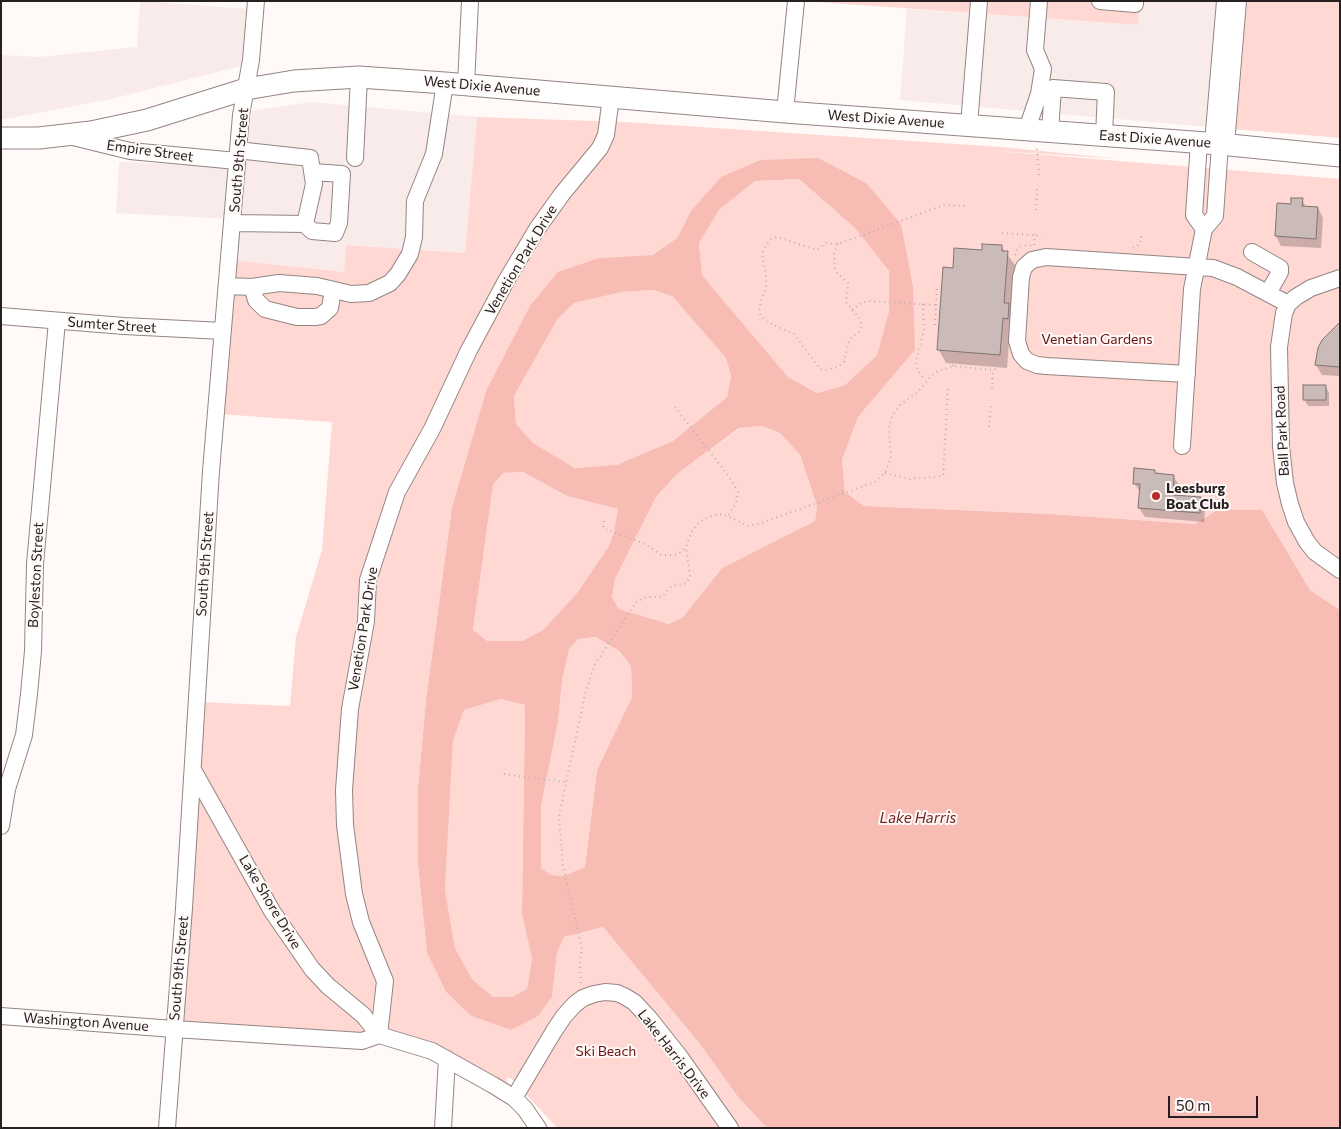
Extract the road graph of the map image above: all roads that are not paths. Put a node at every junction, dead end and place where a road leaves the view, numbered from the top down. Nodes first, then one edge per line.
1 (256, 1) edge
2 (470, 1) edge
3 (796, 1) edge
4 (979, 1) edge
5 (1039, 1) edge
6 (1100, 1) edge
7 (1225, 1) edge
8 (1238, 1) edge
9 (1135, 2) edge
10 (359, 77) junction
11 (455, 84) junction
12 (246, 89) junction
13 (611, 97) junction
14 (785, 112) junction
15 (969, 125) junction
16 (1027, 129) junction
17 (1050, 131) junction
18 (64, 135) junction
19 (1104, 135) junction
20 (1, 138) edge
21 (1215, 143) junction
22 (1340, 156) edge
23 (238, 157) junction
24 (355, 158) dead end
25 (312, 172) junction
26 (233, 223) junction
27 (305, 224) junction
28 (1252, 252) dead end
29 (1196, 267) junction
30 (1340, 278) edge
31 (227, 286) junction
32 (252, 287) junction
33 (333, 290) junction
34 (1268, 293) junction
35 (1288, 304) junction
36 (1, 316) edge
37 (57, 321) junction
38 (223, 331) junction
39 (1187, 374) junction
40 (1182, 446) dead end
41 (1340, 570) edge
42 (193, 770) junction
43 (1, 826) edge
44 (1, 1016) edge
45 (174, 1029) junction
46 (379, 1035) junction
47 (447, 1059) junction
48 (514, 1098) junction
49 (167, 1128) edge
50 (443, 1128) edge
51 (538, 1128) edge
52 (730, 1128) edge

1 - 12 street, South 9th Street
2 - 11 street
3 - 14 street
4 - 15 street
5 - 16 street
6 - 9 street
7 - 21 street
8 - 21 street
10 - 11 main road, West Dixie Avenue
10 - 12 main road, West Dixie Avenue
10 - 24 street
11 - 13 main road, West Dixie Avenue
11 - 33 street
12 - 18 main road, West Dixie Avenue
12 - 23 street, South 9th Street
13 - 14 main road, West Dixie Avenue
13 - 46 street, Venetion Park Drive
14 - 15 main road, West Dixie Avenue
15 - 16 main road, East Dixie Avenue
16 - 17 main road, East Dixie Avenue
17 - 19 main road, East Dixie Avenue
17 - 19 street
18 - 20 main road, West Dixie Avenue
18 - 23 street, Empire Street
19 - 21 main road, East Dixie Avenue
21 - 22 main road, East Dixie Avenue
21 - 29 street
23 - 25 street, Empire Street
23 - 26 street, South 9th Street
25 - 27 street
25 - 27 street
26 - 27 street
26 - 31 street, South 9th Street
28 - 34 street
29 - 34 street
29 - 39 street
29 - 39 street
30 - 35 street
31 - 32 street
31 - 38 street, South 9th Street
32 - 33 street
32 - 33 street
34 - 35 street
35 - 41 street, Ball Park Road
36 - 37 street, Sumter Street
37 - 38 street, Sumter Street
37 - 43 street, Boyleston Street
38 - 42 street, South 9th Street
39 - 40 street
42 - 45 street, South 9th Street
42 - 46 street, Lake Shore Drive
44 - 45 street, Washington Avenue
45 - 46 street, Washington Avenue
45 - 49 street, South 9th Street
46 - 47 street
47 - 48 street
47 - 50 street
48 - 51 street
48 - 52 street, Lake Harris Drive

